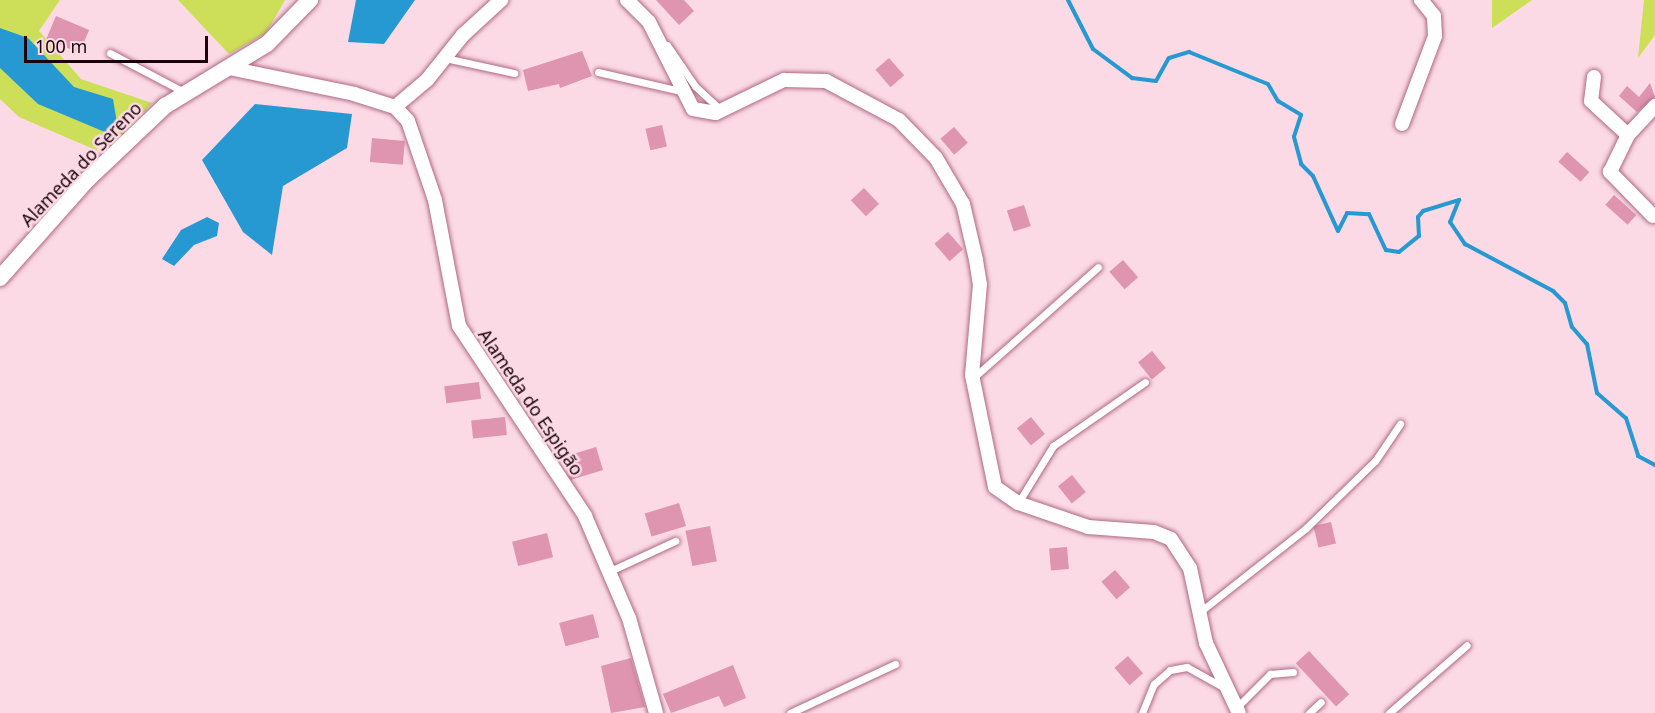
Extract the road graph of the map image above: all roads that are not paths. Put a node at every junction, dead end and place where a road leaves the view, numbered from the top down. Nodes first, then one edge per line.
1 (310, 0) edge
2 (501, 0) edge
3 (627, 0) edge
4 (636, 0) edge
5 (1421, 0) edge
6 (110, 53) dead end
7 (445, 58) junction
8 (228, 68) junction
9 (598, 72) dead end
10 (514, 73) dead end
11 (1594, 77) dead end
12 (680, 91) junction
13 (186, 93) junction
14 (395, 107) junction
15 (1654, 109) edge
16 (721, 110) junction
17 (1402, 124) dead end
18 (1628, 135) junction
19 (1653, 216) dead end
20 (1098, 267) dead end
21 (0, 278) edge
22 (973, 378) junction
23 (1145, 382) dead end
24 (1400, 424) dead end
25 (1018, 503) junction
26 (675, 541) dead end
27 (610, 571) junction
28 (1201, 611) junction
29 (1467, 645) dead end
30 (895, 664) dead end
31 (1293, 672) dead end
32 (1223, 687) junction
33 (1321, 702) dead end
34 (1237, 711) edge
35 (656, 713) edge
36 (790, 713) edge
37 (1142, 713) edge
38 (1309, 713) edge
39 (1389, 713) edge

1 - 8 street, Alameda do Sereno
2 - 7 street
3 - 12 street
4 - 16 lane
5 - 17 street
6 - 13 lane
7 - 10 lane
7 - 14 street
8 - 13 street, Alameda do Sereno
8 - 14 street
9 - 12 lane
11 - 18 street
12 - 16 street
13 - 21 street, Alameda do Sereno
14 - 27 street, Alameda do Espigão
15 - 18 street
16 - 22 street
18 - 19 street
20 - 22 lane
22 - 25 street
23 - 25 lane
24 - 28 lane
25 - 28 street
26 - 27 lane
27 - 35 street, Alameda do Espigão
28 - 32 street
29 - 39 lane
30 - 36 lane
31 - 34 lane
32 - 34 street
32 - 37 lane
33 - 38 lane

